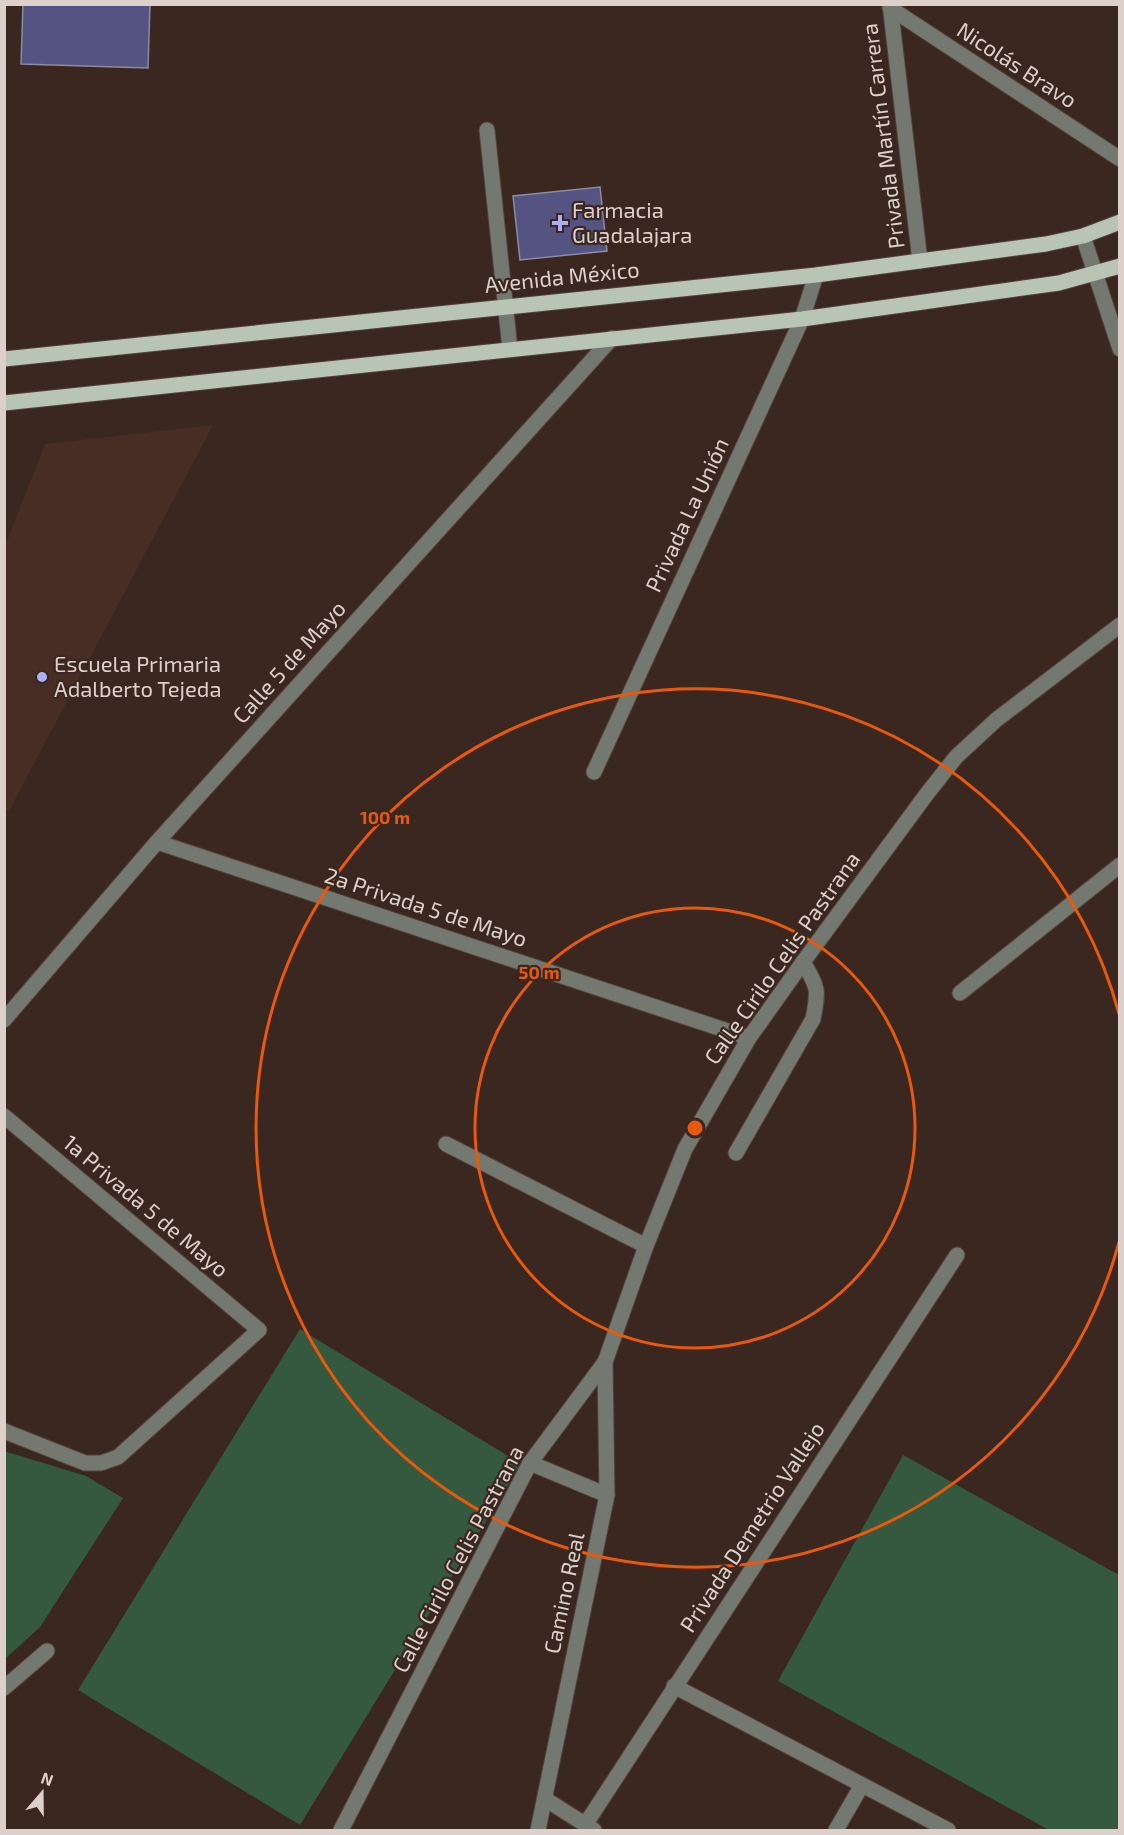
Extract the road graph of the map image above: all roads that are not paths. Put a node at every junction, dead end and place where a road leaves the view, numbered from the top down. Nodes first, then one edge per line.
1 (890, 6) edge
2 (486, 130) dead end
3 (1119, 159) edge
4 (1119, 222) edge
5 (1083, 236) junction
6 (920, 261) junction
7 (1119, 266) edge
8 (1096, 274) junction
9 (816, 275) junction
10 (506, 305) junction
11 (802, 319) junction
12 (612, 338) junction
13 (510, 349) junction
14 (1119, 349) edge
15 (4, 359) edge
16 (4, 403) edge
17 (1119, 625) edge
18 (594, 772) dead end
19 (157, 842) junction
20 (1119, 865) edge
21 (802, 962) junction
22 (960, 993) dead end
23 (4, 1020) edge
24 (749, 1038) junction
25 (4, 1116) edge
26 (446, 1144) dead end
27 (736, 1153) dead end
28 (646, 1246) junction
29 (957, 1255) dead end
30 (605, 1362) junction
31 (4, 1431) edge
32 (530, 1463) junction
33 (608, 1496) junction
34 (47, 1651) dead end
35 (674, 1686) junction
36 (4, 1688) edge
37 (861, 1785) junction
38 (545, 1799) junction
39 (590, 1827) edge
40 (340, 1830) edge
41 (538, 1830) edge
42 (836, 1830) edge
43 (948, 1830) edge

1 - 3 street, Nicolás Bravo
1 - 6 street, Privada Martín Carrera
2 - 10 street
4 - 5 main road, Avenida México
5 - 6 main road, Avenida México
5 - 8 street
6 - 9 main road, Avenida México
7 - 8 main road
8 - 11 main road
8 - 14 street
9 - 10 main road, Avenida México
9 - 11 street, Privada La Unión
10 - 13 street
10 - 15 main road, Avenida México
11 - 12 main road
11 - 18 street, Privada La Unión
12 - 13 main road
12 - 19 street, Calle 5 de Mayo
13 - 16 main road
17 - 21 street, Calle Cirilo Celis Pastrana
19 - 23 street, Calle 5 de Mayo
19 - 24 street, 2a Privada 5 de Mayo
20 - 22 street
21 - 24 street, Calle Cirilo Celis Pastrana
21 - 27 street
24 - 28 street, Calle Cirilo Celis Pastrana
25 - 31 street, 1a Privada 5 de Mayo
26 - 28 street
28 - 30 street, Calle Cirilo Celis Pastrana
29 - 35 street, Privada Demetrio Vallejo
30 - 32 street, Calle Cirilo Celis Pastrana
30 - 33 street, Camino Real
32 - 33 street
32 - 40 street, Calle Cirilo Celis Pastrana
33 - 38 street, Camino Real
34 - 36 street
35 - 37 street
35 - 39 street, Privada Demetrio Vallejo
37 - 42 street
37 - 43 street
38 - 39 street
38 - 41 street, Camino Real

